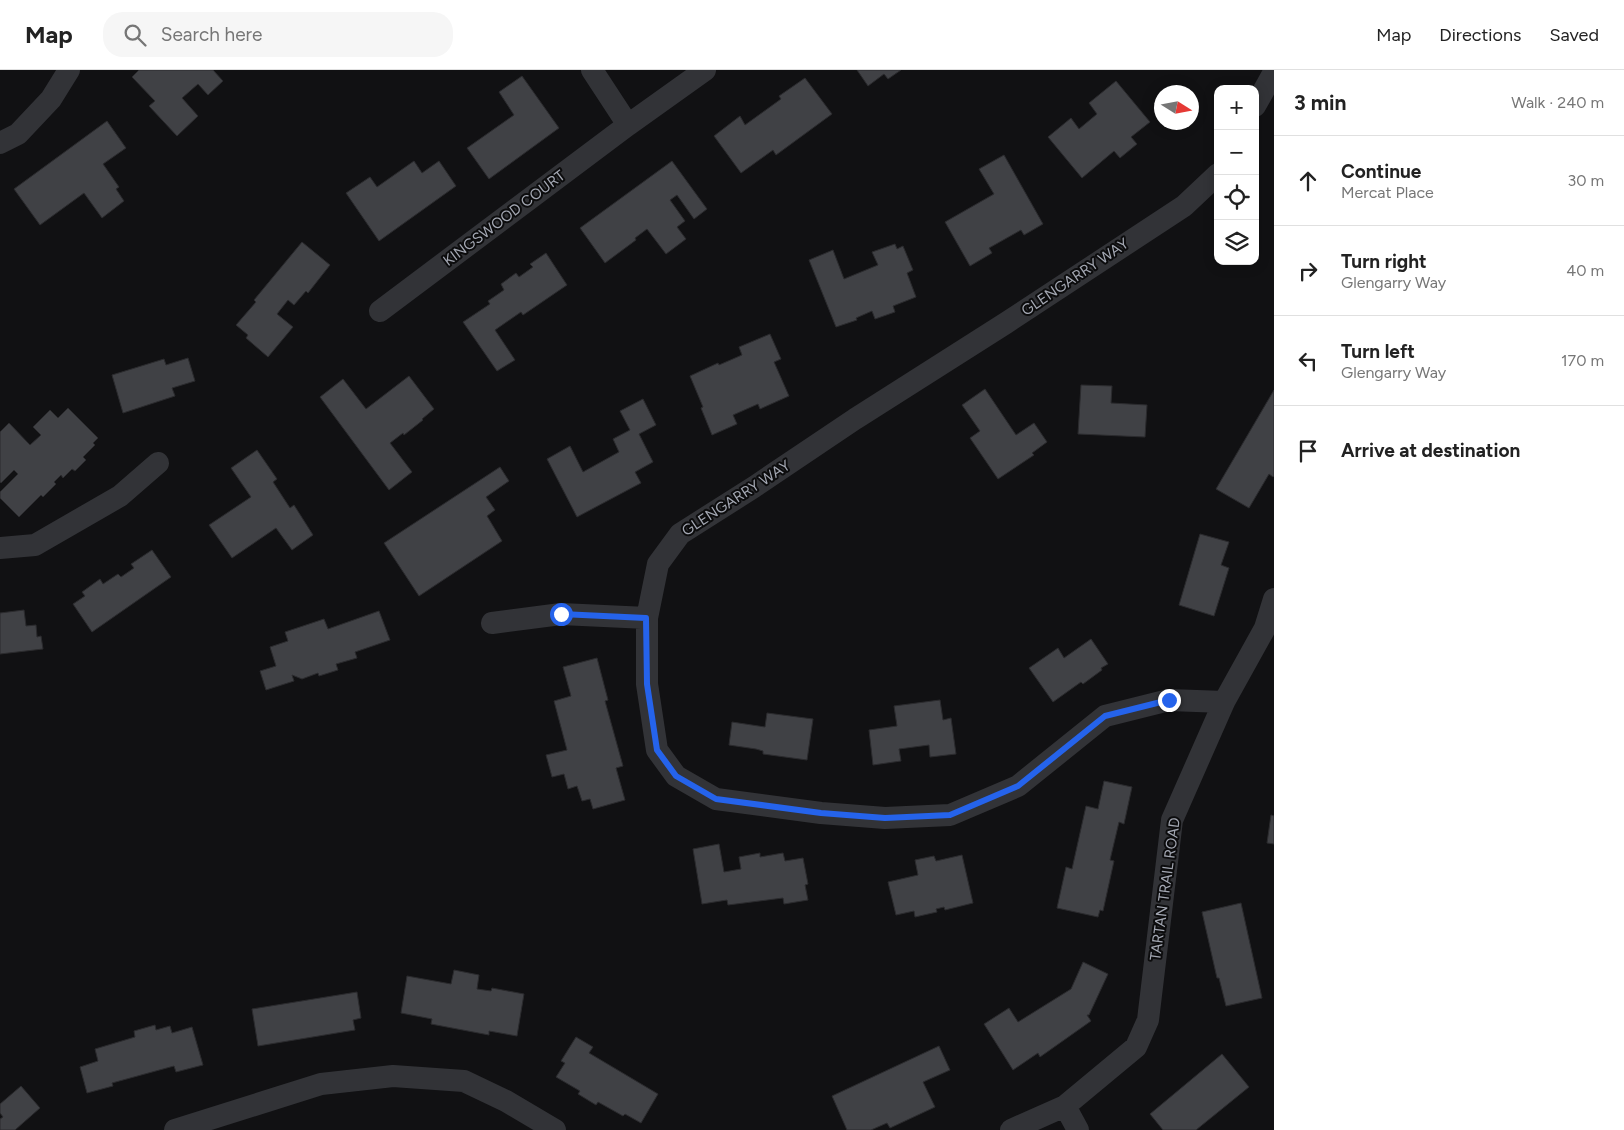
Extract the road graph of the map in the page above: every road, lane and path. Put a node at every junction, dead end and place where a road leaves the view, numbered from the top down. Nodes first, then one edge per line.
1 (69, 70) edge
2 (592, 70) edge
3 (705, 70) edge
4 (1274, 72) edge
5 (1259, 99) edge
6 (628, 125) junction
7 (0, 143) edge
8 (1217, 175) edge
9 (380, 311) dead end
10 (158, 463) dead end
11 (0, 548) edge
12 (1274, 600) edge
13 (646, 618) junction
14 (492, 622) dead end
15 (1224, 702) junction
16 (1065, 1106) junction
17 (175, 1130) edge
18 (555, 1130) edge
19 (1011, 1130) edge
20 (1078, 1130) edge

1 - 7 street
2 - 6 street
3 - 6 street, KINGSWOOD COURT
4 - 5 street
6 - 9 street, KINGSWOOD COURT
8 - 13 street, GLENGARRY WAY
10 - 11 street
12 - 15 street, TARTAN TRAIL ROAD
13 - 14 street
13 - 15 street, GLENGARRY WAY
15 - 16 street, TARTAN TRAIL ROAD
16 - 19 street, TARTAN TRAIL ROAD
16 - 20 street
17 - 18 street

